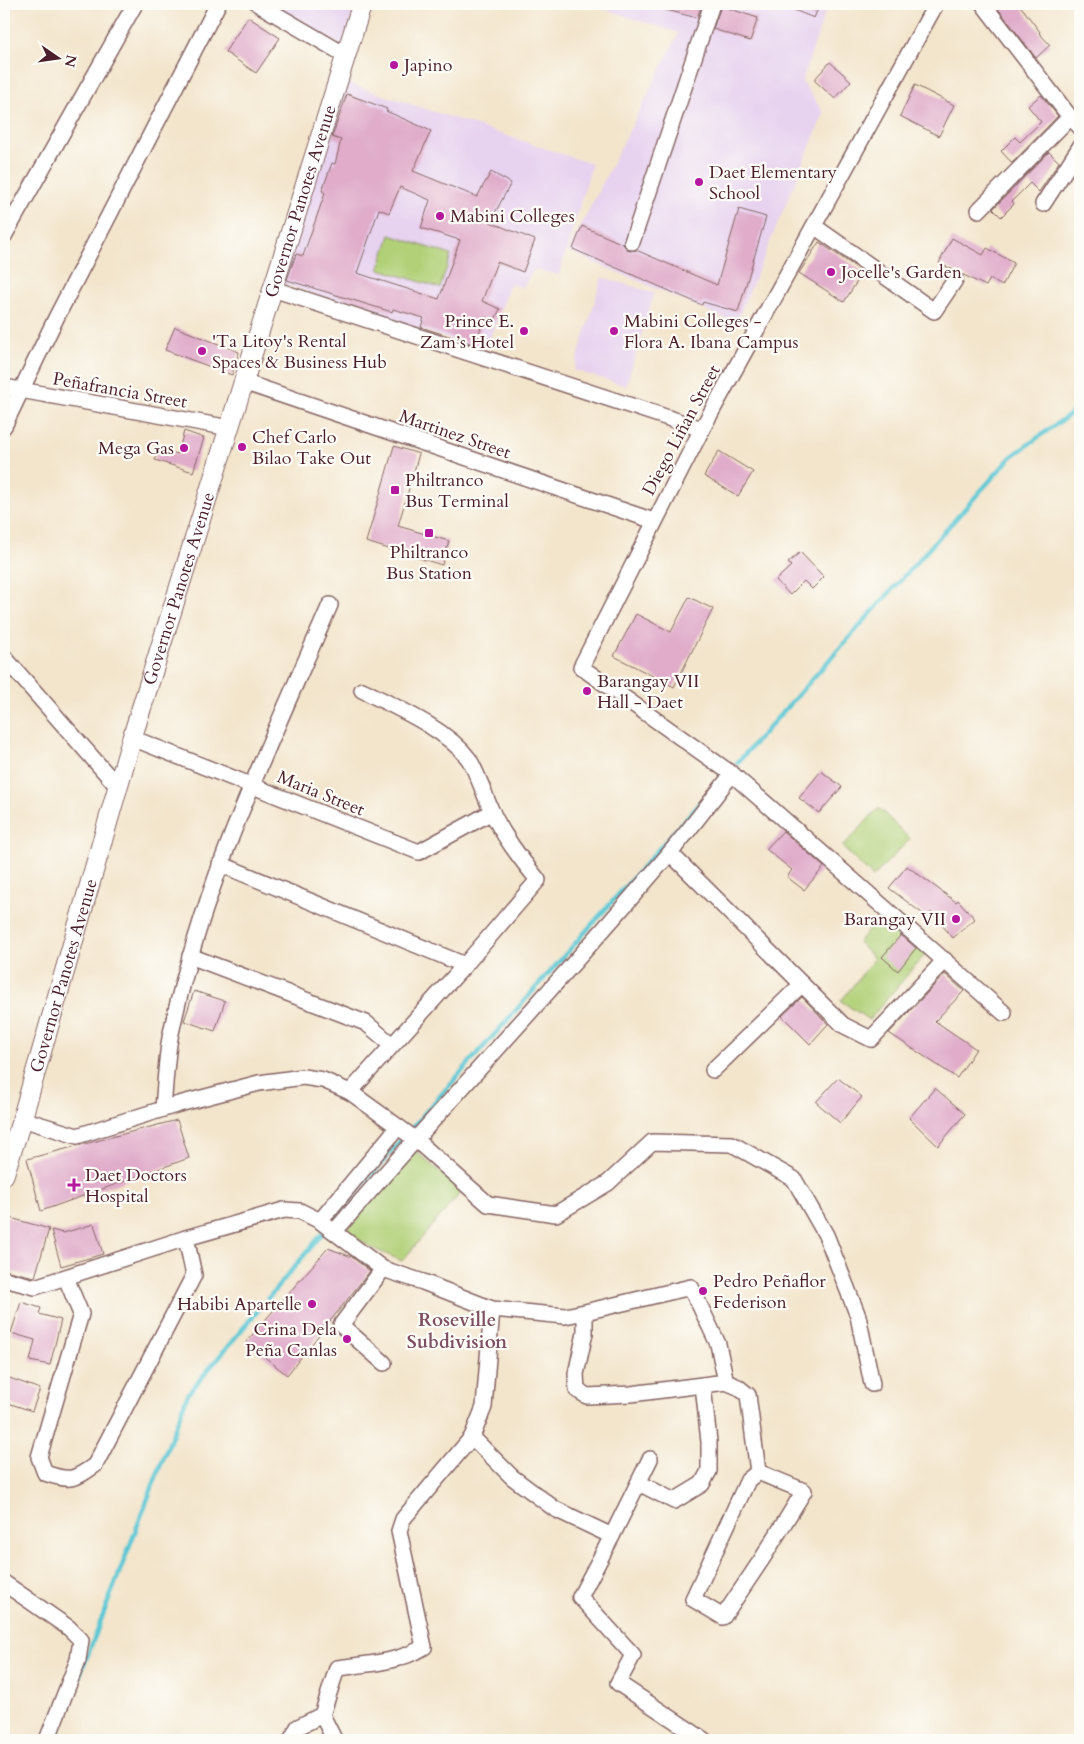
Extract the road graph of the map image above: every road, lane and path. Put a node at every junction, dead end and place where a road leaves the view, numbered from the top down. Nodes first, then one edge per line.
1 (135, 4) edge
2 (218, 4) edge
3 (258, 4) edge
4 (362, 4) edge
5 (712, 4) edge
6 (936, 4) edge
7 (983, 4) edge
8 (347, 56) junction
9 (1075, 122) edge
10 (1080, 147) edge
11 (1043, 204) dead end
12 (979, 210) dead end
13 (814, 226) junction
14 (4, 236) edge
15 (632, 242) dead end
16 (955, 280) dead end
17 (272, 289) junction
18 (244, 382) junction
19 (4, 387) edge
20 (22, 391) junction
21 (4, 426) edge
22 (230, 428) junction
23 (702, 429) junction
24 (654, 521) junction
25 (330, 605) dead end
26 (4, 656) edge
27 (362, 690) dead end
28 (132, 738) junction
29 (732, 774) junction
30 (251, 785) junction
31 (118, 788) junction
32 (492, 812) junction
33 (670, 853) junction
34 (220, 864) junction
35 (190, 956) junction
36 (945, 960) junction
37 (465, 965) junction
38 (802, 984) junction
39 (1004, 1013) dead end
40 (392, 1045) junction
41 (713, 1070) dead end
42 (350, 1092) junction
43 (163, 1109) junction
44 (22, 1119) junction
45 (398, 1127) junction
46 (414, 1139) junction
47 (4, 1175) edge
48 (320, 1221) junction
49 (335, 1231) junction
50 (186, 1238) junction
51 (383, 1269) junction
52 (66, 1278) junction
53 (4, 1279) edge
54 (492, 1309) junction
55 (585, 1312) junction
56 (384, 1363) dead end
57 (726, 1382) junction
58 (872, 1384) dead end
59 (703, 1385) junction
60 (472, 1437) junction
61 (650, 1459) dead end
62 (758, 1472) junction
63 (639, 1483) junction
64 (612, 1536) junction
65 (4, 1583) edge
66 (322, 1715) junction
67 (47, 1740) edge
68 (291, 1740) edge
69 (332, 1740) edge
70 (704, 1740) edge

1 - 14 street
2 - 20 street
3 - 8 street
4 - 8 main road, Governor Panotes Avenue
5 - 15 street
6 - 13 street, Diego Liñan Street
7 - 9 street
8 - 17 main road, Governor Panotes Avenue
9 - 12 street
10 - 11 street
13 - 16 street
13 - 23 street, Diego Liñan Street
17 - 18 main road, Governor Panotes Avenue
17 - 23 street
18 - 22 main road, Governor Panotes Avenue
18 - 24 street, Martinez Street
19 - 20 street, Peñafrancia Street
20 - 21 street
20 - 22 street, Peñafrancia Street
22 - 28 main road, Governor Panotes Avenue
23 - 24 street, Diego Liñan Street
24 - 29 street, Diego Liñan Street
25 - 30 street
26 - 31 street
27 - 32 street
28 - 30 street, Maria Street
28 - 31 main road, Governor Panotes Avenue
29 - 33 street
29 - 36 street
30 - 32 street, Maria Street
30 - 34 street
31 - 44 main road, Governor Panotes Avenue
32 - 37 street
33 - 38 street
33 - 46 street
34 - 35 street
34 - 37 street
35 - 40 street
35 - 43 street
36 - 38 street
36 - 39 street
37 - 40 street
38 - 41 street
40 - 42 street
42 - 43 street
42 - 45 street
43 - 44 street
44 - 47 main road, Governor Panotes Avenue
45 - 46 street
45 - 48 street
46 - 49 street
46 - 58 street
48 - 49 street
48 - 50 street
49 - 51 street
50 - 52 street
50 - 52 street
51 - 54 street
51 - 56 street
52 - 53 street
54 - 55 street
54 - 60 street
55 - 57 street
55 - 59 street
57 - 59 street
57 - 62 street
59 - 63 street
60 - 64 street
60 - 66 street
61 - 63 street
62 - 62 street
63 - 64 street
64 - 70 street
65 - 67 street
66 - 68 street
66 - 69 street

